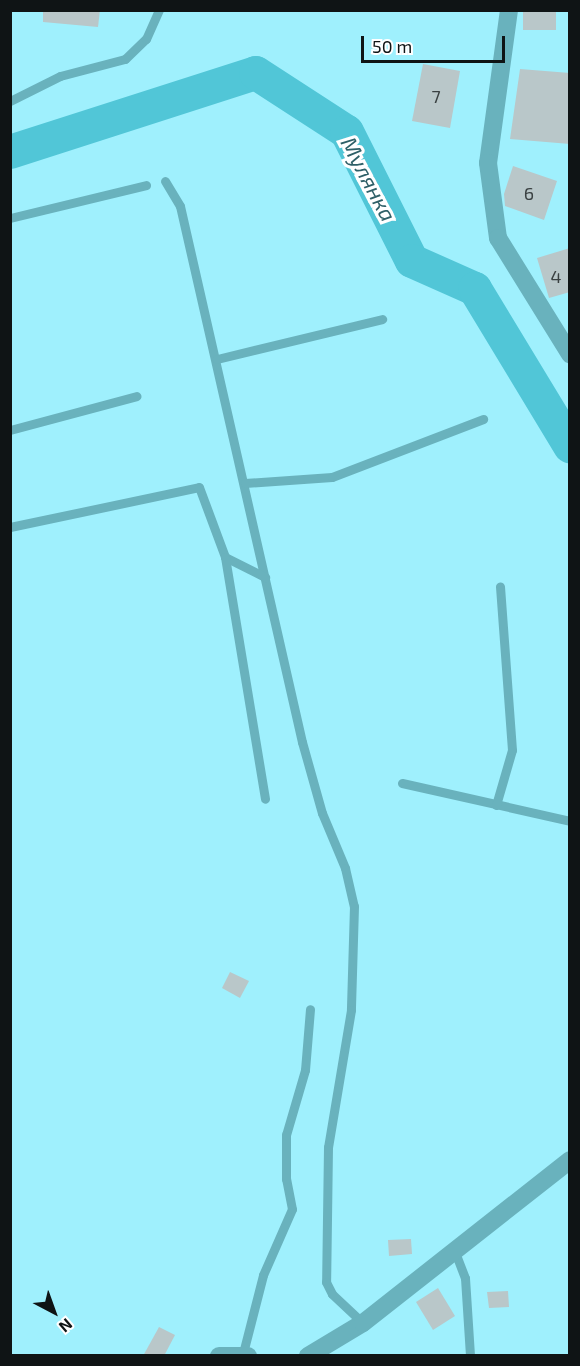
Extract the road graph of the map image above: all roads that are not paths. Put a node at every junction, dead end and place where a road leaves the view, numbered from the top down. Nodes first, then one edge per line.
1 (159, 10) edge
2 (509, 10) edge
3 (10, 101) edge
4 (165, 181) dead end
5 (146, 185) dead end
6 (10, 218) edge
7 (382, 320) dead end
8 (570, 354) edge
9 (217, 359) junction
10 (136, 396) dead end
11 (483, 419) dead end
12 (10, 430) edge
13 (245, 483) junction
14 (10, 527) edge
15 (225, 557) junction
16 (265, 576) junction
17 (500, 586) dead end
18 (402, 783) dead end
19 (265, 799) dead end
20 (496, 805) junction
21 (570, 821) edge
22 (310, 1009) dead end
23 (570, 1160) edge
24 (455, 1252) junction
25 (363, 1323) junction
26 (246, 1354) edge
27 (219, 1356) edge
28 (308, 1356) edge
29 (470, 1356) edge

1 - 3 lane
2 - 8 street
4 - 9 lane
5 - 6 lane
7 - 9 lane
9 - 13 lane
10 - 12 lane
11 - 13 lane
13 - 16 lane
14 - 15 lane
15 - 16 lane
15 - 19 lane
16 - 25 lane
17 - 20 lane
18 - 20 lane
20 - 21 lane
22 - 26 lane
23 - 24 street
24 - 25 street
24 - 29 lane
25 - 28 street
26 - 27 street

